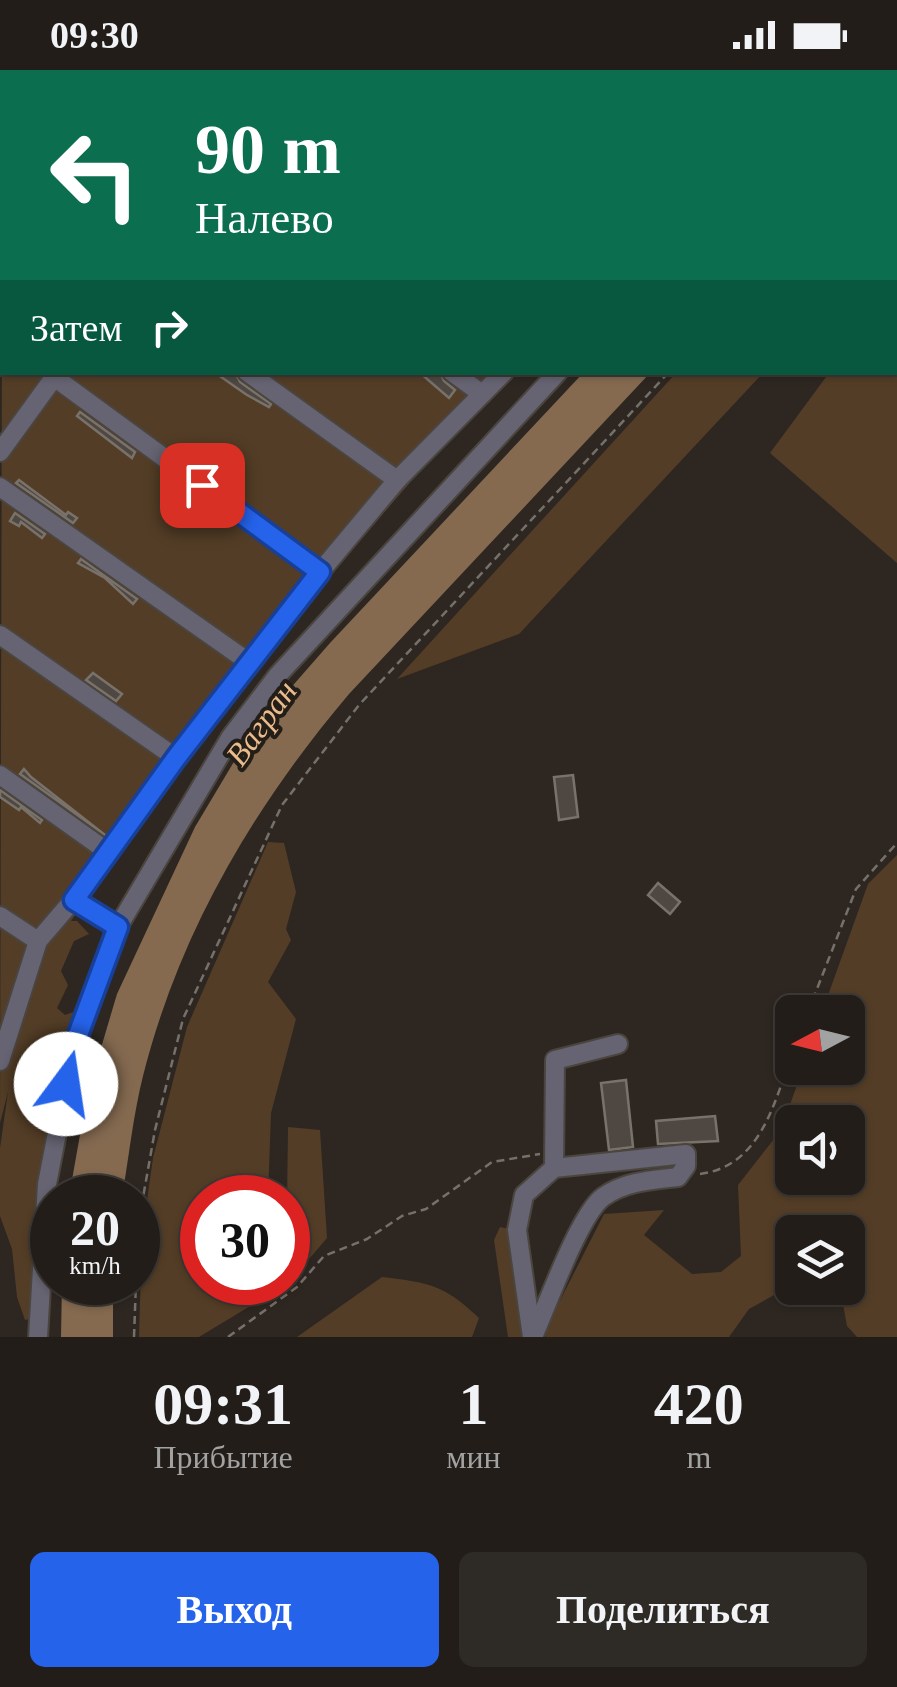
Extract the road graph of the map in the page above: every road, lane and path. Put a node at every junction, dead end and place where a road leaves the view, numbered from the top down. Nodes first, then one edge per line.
1 (56, 375) edge
2 (251, 375) edge
3 (456, 375) edge
4 (501, 375) edge
5 (555, 375) edge
6 (666, 375) edge
7 (482, 394) junction
8 (0, 452) edge
9 (397, 480) junction
10 (0, 487) edge
11 (320, 572) junction
12 (0, 635) edge
13 (250, 662) junction
14 (176, 758) junction
15 (0, 775) edge
16 (897, 843) edge
17 (108, 852) junction
18 (74, 900) junction
19 (0, 916) edge
20 (118, 927) junction
21 (38, 941) junction
22 (815, 995) edge
23 (618, 1044) dead end
24 (0, 1061) edge
25 (780, 1085) edge
26 (554, 1168) junction
27 (146, 1175) edge
28 (678, 1177) junction
29 (135, 1305) edge
30 (38, 1337) edge
31 (134, 1337) edge
32 (228, 1337) edge
33 (532, 1337) edge

1 - 8 street
1 - 11 street
2 - 9 street
3 - 7 street
4 - 7 street
5 - 20 street
6 - 27 path
7 - 9 street
9 - 11 street
10 - 13 street
11 - 13 street
12 - 14 street
13 - 14 street
14 - 17 street
15 - 17 street
16 - 22 path
17 - 18 street
18 - 20 street
18 - 21 street
19 - 21 street
20 - 30 street
21 - 24 street
23 - 26 street
25 - 28 path
26 - 28 street
26 - 32 path
26 - 33 street
28 - 33 street
29 - 31 path

